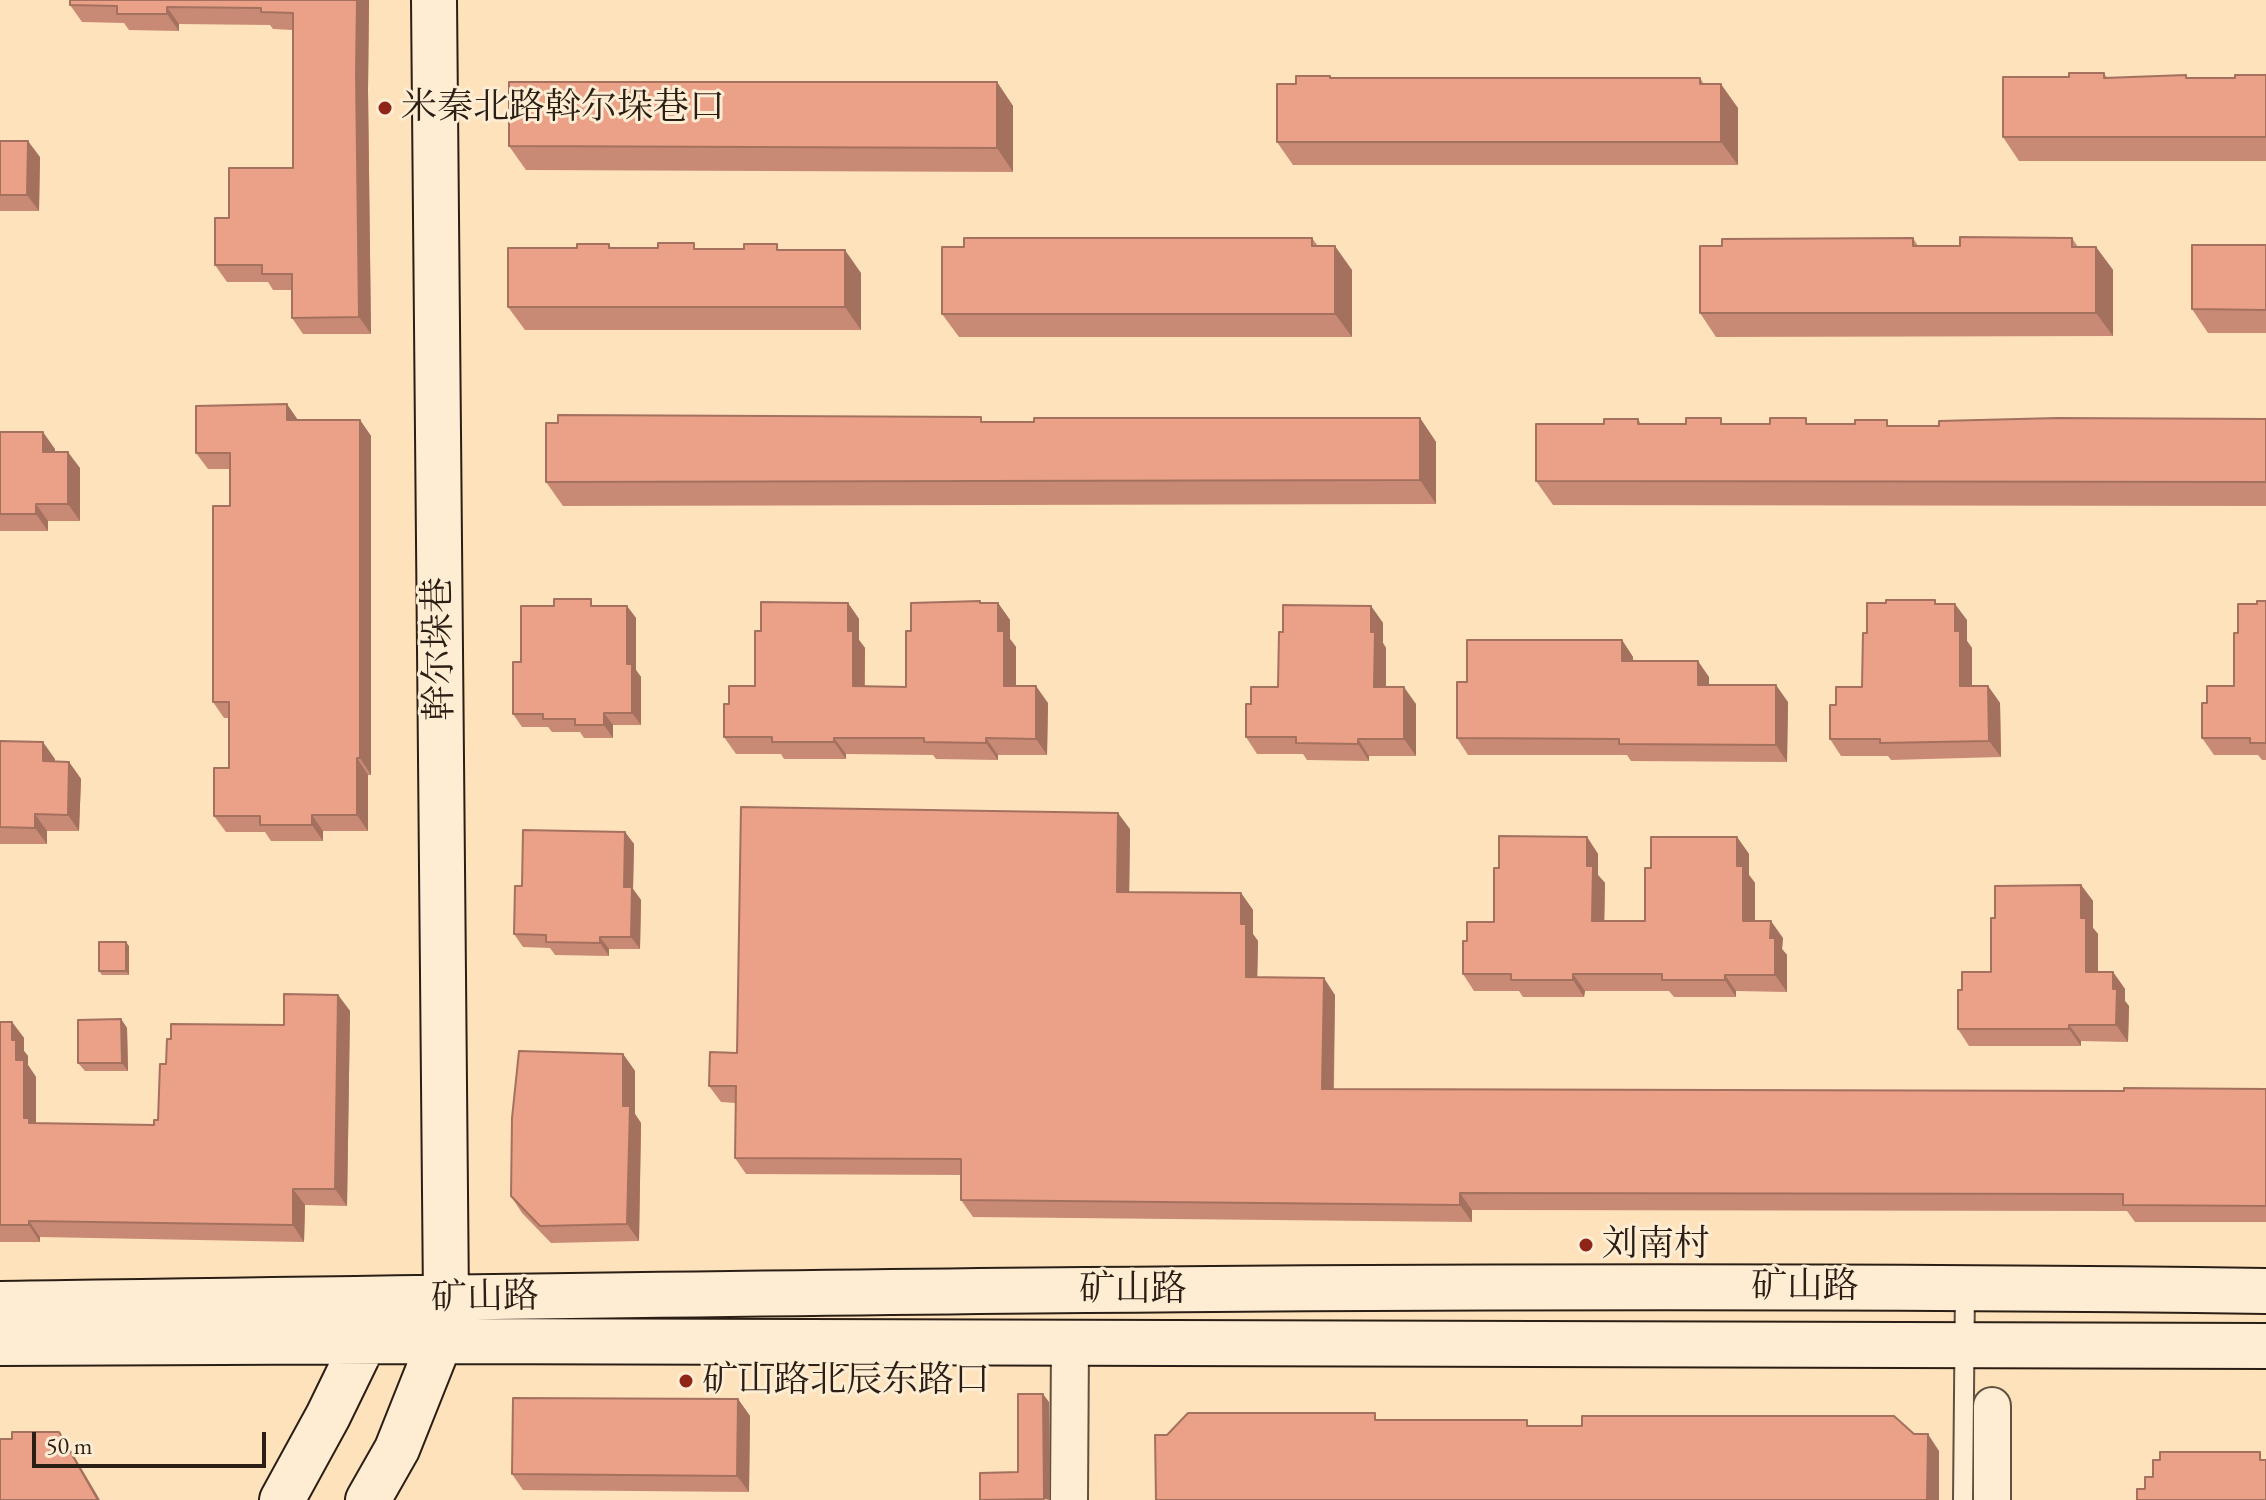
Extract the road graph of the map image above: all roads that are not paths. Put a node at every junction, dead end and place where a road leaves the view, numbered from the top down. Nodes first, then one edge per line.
1 (434, 0) edge
2 (1965, 1287) junction
3 (2266, 1291) edge
4 (446, 1299) junction
5 (0, 1304) edge
6 (440, 1341) junction
7 (364, 1342) junction
8 (1070, 1342) junction
9 (0, 1343) edge
10 (1963, 1345) junction
11 (2266, 1346) edge
12 (1992, 1406) dead end
13 (282, 1500) edge
14 (368, 1500) edge
15 (1069, 1500) edge
16 (1963, 1500) edge
17 (1992, 1500) edge

1 - 4 main road, 幹尔垛巷
2 - 3 main road, 矿山路
2 - 4 main road, 矿山路
2 - 10 lane
4 - 5 main road, 矿山路
4 - 6 main road, 幹尔垛巷
4 - 7 main road
6 - 7 main road, 矿山路
6 - 8 main road, 矿山路
6 - 14 main road, 幹尔垛巷
7 - 9 main road, 矿山路
7 - 13 main road
8 - 10 main road, 矿山路
8 - 15 street
10 - 11 main road, 矿山路
10 - 16 lane
12 - 17 street

